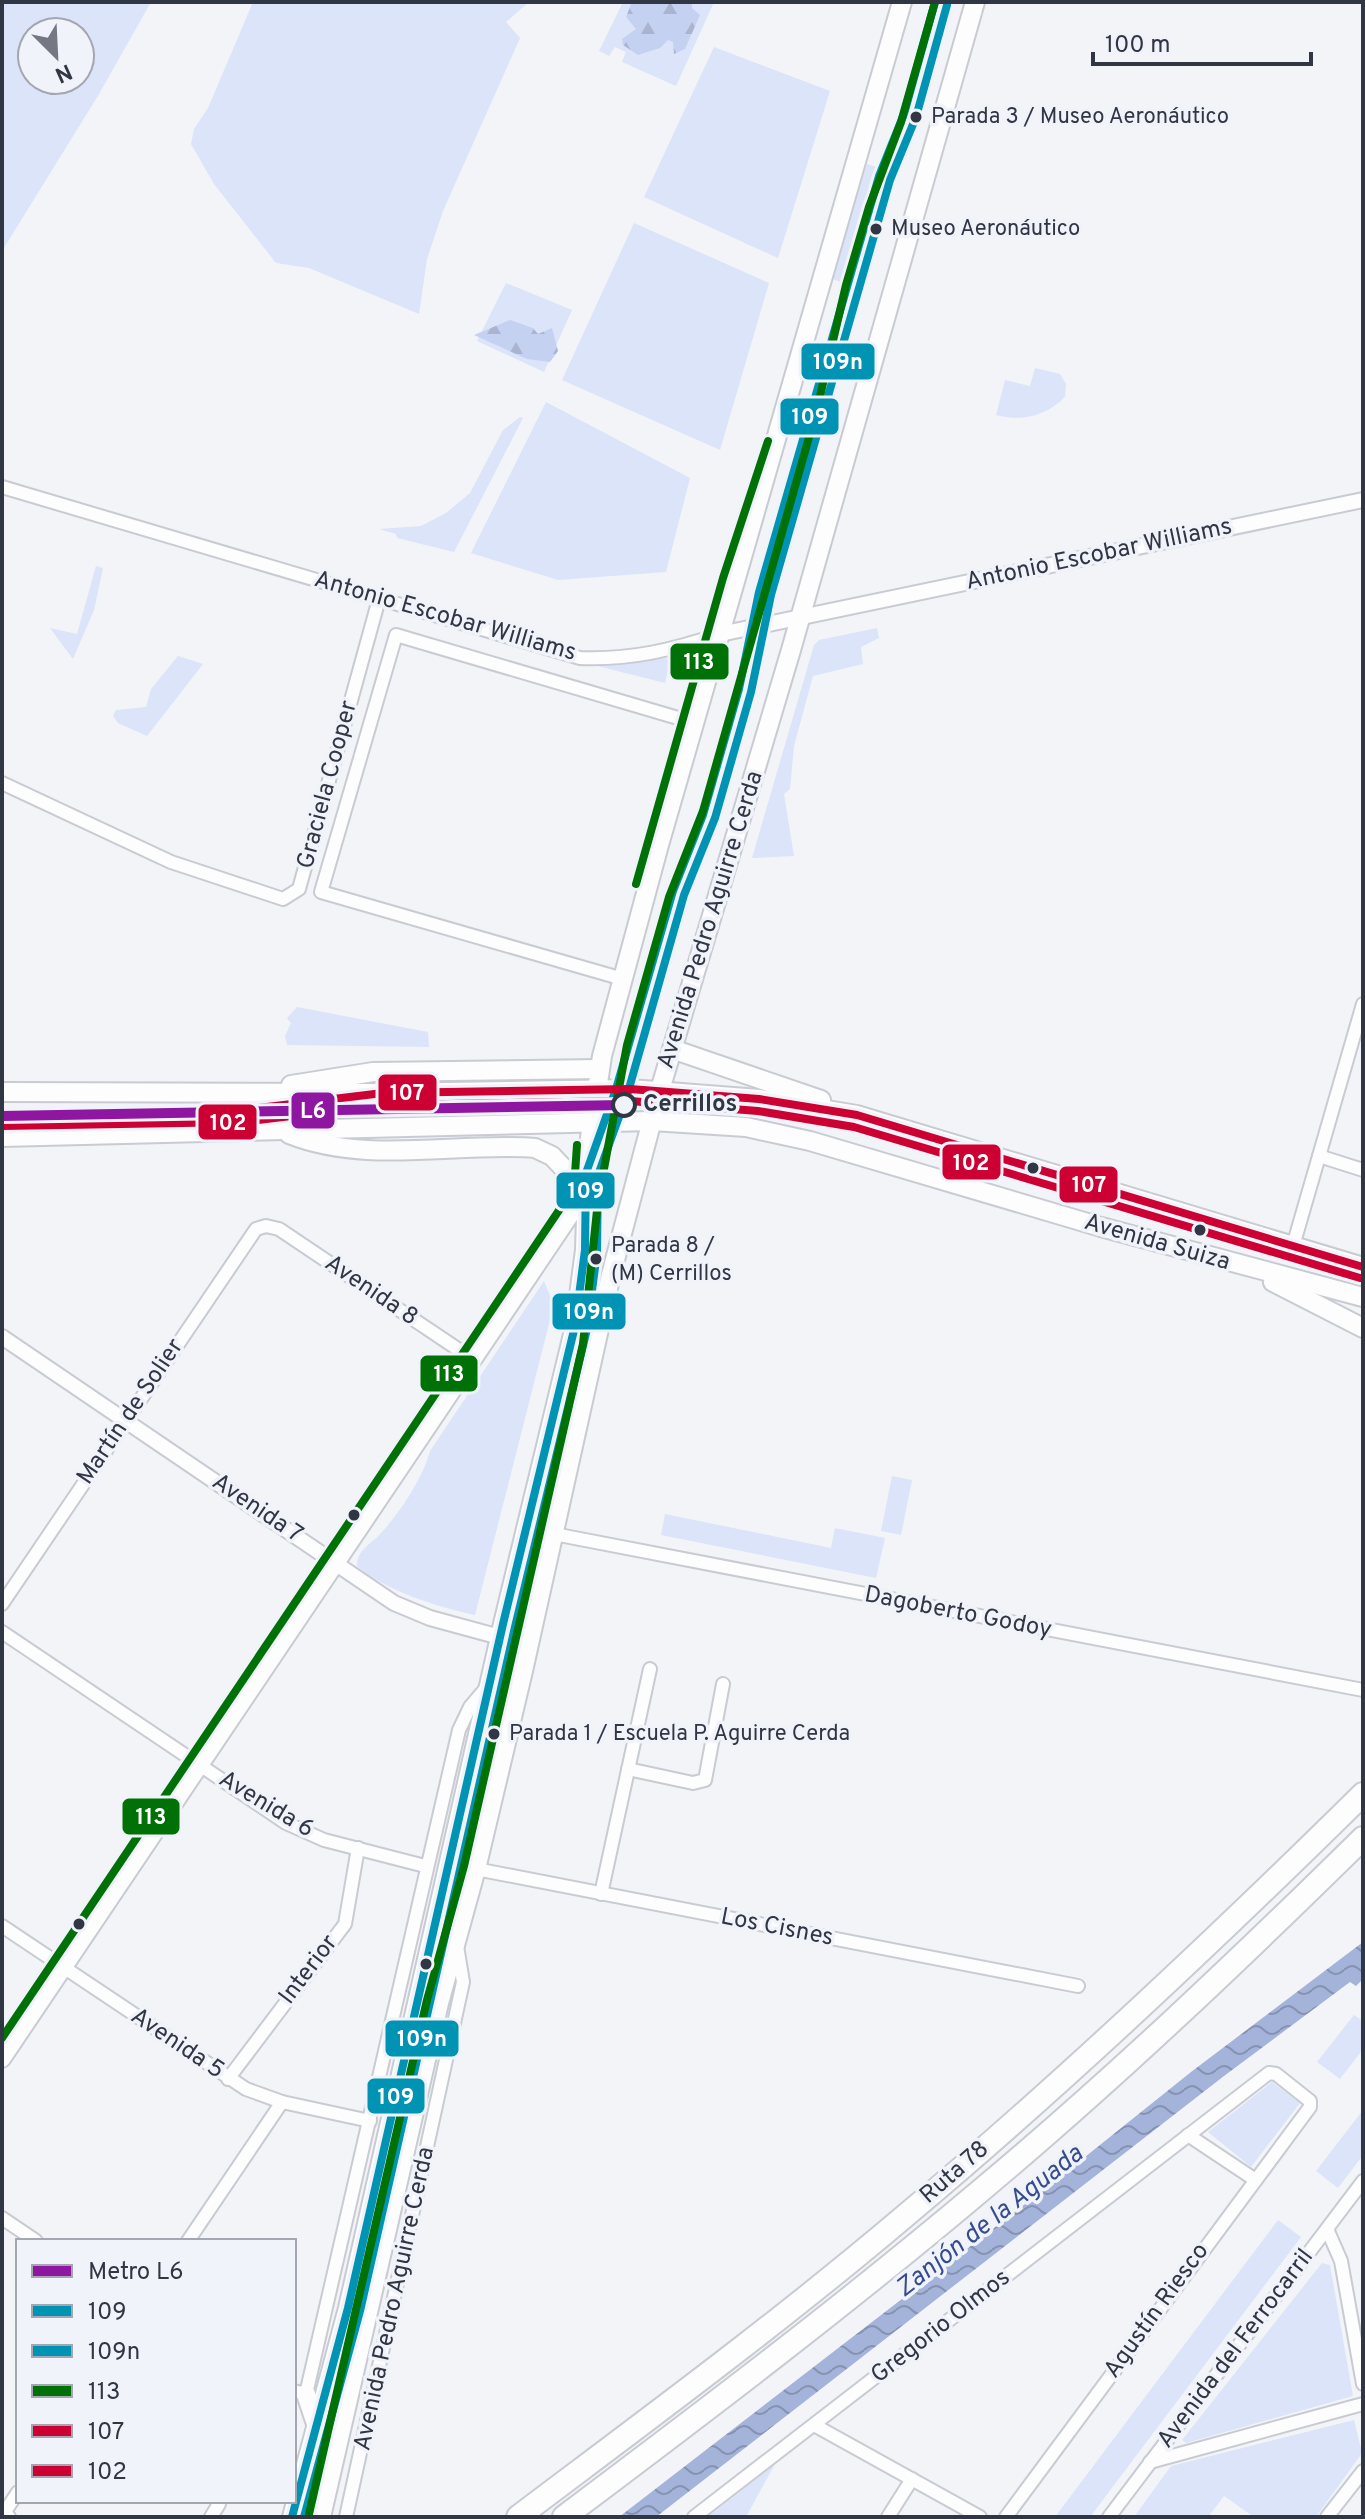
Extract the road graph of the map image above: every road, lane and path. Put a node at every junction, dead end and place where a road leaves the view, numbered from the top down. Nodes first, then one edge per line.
1 (902, 2) edge
2 (975, 2) edge
3 (2, 487) edge
4 (1363, 500) edge
5 (379, 599) junction
6 (800, 618) junction
7 (720, 634) junction
8 (695, 723) junction
9 (2, 783) edge
10 (623, 979) junction
11 (1363, 1004) edge
12 (672, 1049) junction
13 (599, 1069) junction
14 (596, 1090) junction
15 (660, 1090) junction
16 (2, 1092) edge
17 (262, 1092) junction
18 (857, 1115) junction
19 (592, 1121) junction
20 (652, 1121) junction
21 (279, 1130) junction
22 (2, 1137) edge
23 (1319, 1156) junction
24 (1363, 1170) edge
25 (586, 1192) junction
26 (266, 1226) joint
27 (1293, 1246) junction
28 (1360, 1265) edge
29 (1245, 1268) junction
30 (1363, 1297) edge
31 (1363, 1328) edge
32 (2, 1337) edge
33 (474, 1360) junction
34 (125, 1421) junction
35 (554, 1534) junction
36 (337, 1563) junction
37 (2, 1604) edge
38 (2, 1632) edge
39 (500, 1637) junction
40 (529, 1645) junction
41 (650, 1669) dead end
42 (723, 1684) dead end
43 (489, 1685) junction
44 (1363, 1690) edge
45 (200, 1765) junction
46 (628, 1769) junction
47 (1363, 1794) edge
48 (1363, 1838) edge
49 (358, 1848) junction
50 (425, 1866) junction
51 (476, 1869) junction
52 (601, 1894) junction
53 (2, 1926) edge
54 (456, 1939) junction
55 (64, 1967) junction
56 (1078, 1986) dead end
57 (2, 2059) edge
58 (1269, 2073) joint
59 (228, 2079) junction
60 (282, 2102) junction
61 (370, 2121) junction
62 (1188, 2135) junction
63 (1254, 2179) junction
64 (1363, 2181) edge
65 (2, 2218) edge
66 (1327, 2229) junction
67 (33, 2239) edge
68 (189, 2239) edge
69 (1347, 2286) junction
70 (1363, 2290) edge
71 (1363, 2384) edge
72 (300, 2392) edge
73 (1363, 2404) edge
74 (316, 2424) junction
75 (814, 2425) junction
76 (1150, 2462) junction
77 (1363, 2471) edge
78 (912, 2479) junction
79 (16, 2495) edge
80 (296, 2502) edge
81 (219, 2504) dead end
82 (4, 2515) edge
83 (211, 2517) edge
84 (321, 2517) edge
85 (346, 2517) edge
86 (518, 2517) edge
87 (564, 2517) edge
88 (694, 2517) edge
89 (888, 2517) edge
90 (980, 2517) edge
91 (1006, 2517) edge
92 (1109, 2517) edge
93 (1327, 2517) edge

1 - 7 main road, Avenida Pedro Aguirre Cerda
2 - 6 main road, Avenida Pedro Aguirre Cerda
3 - 5 street, Antonio Escobar Williams
4 - 6 street, Antonio Escobar Williams
5 - 7 street, Antonio Escobar Williams
5 - 9 street, Graciela Cooper
6 - 7 street, Antonio Escobar Williams
6 - 12 main road, Avenida Pedro Aguirre Cerda
7 - 8 main road, Avenida Pedro Aguirre Cerda
8 - 10 main road, Avenida Pedro Aguirre Cerda
8 - 10 street
10 - 13 main road, Avenida Pedro Aguirre Cerda
11 - 23 street
12 - 15 main road, Avenida Pedro Aguirre Cerda
12 - 18 main road
13 - 14 main road, Avenida Pedro Aguirre Cerda
13 - 17 main road
14 - 15 main road, Avenida Suiza
14 - 17 main road, Avenida Suiza
14 - 19 main road, Avenida Pedro Aguirre Cerda
15 - 18 main road, Avenida Suiza
15 - 20 main road, Avenida Pedro Aguirre Cerda
16 - 17 main road
18 - 27 main road, Avenida Suiza
19 - 20 main road, Avenida Suiza
19 - 21 main road, Avenida Suiza
19 - 25 main road, Avenida Pedro Aguirre Cerda
20 - 29 main road, Avenida Suiza
20 - 35 main road, Avenida Pedro Aguirre Cerda
21 - 22 main road, Avenida Suiza
21 - 25 main road
23 - 24 street
23 - 27 street
25 - 33 main road
25 - 39 main road, Avenida Pedro Aguirre Cerda
26 - 33 street, Avenida 8
26 - 34 street, Martín de Solier
27 - 28 main road, Avenida Suiza
29 - 30 main road, Avenida Suiza
29 - 31 main road
32 - 34 street, Avenida 7
33 - 36 main road
34 - 36 street, Avenida 7
34 - 37 street, Martín de Solier
35 - 40 main road, Avenida Pedro Aguirre Cerda
35 - 44 street, Dagoberto Godoy
36 - 39 street, Avenida 7
36 - 45 main road
38 - 45 street, Avenida 6
39 - 40 street, Avenida 7
39 - 43 main road, Avenida Pedro Aguirre Cerda
40 - 51 main road, Avenida Pedro Aguirre Cerda
41 - 46 street
42 - 46 street
43 - 50 street, Avenida Pedro Aguirre Cerda
43 - 74 main road, Avenida Pedro Aguirre Cerda
45 - 49 street, Avenida 6
45 - 55 main road
46 - 52 street
47 - 86 highway, Ruta 78
48 - 87 highway, Ruta 78
49 - 50 street, Avenida 6
49 - 59 street, Interior
50 - 61 street, Avenida Pedro Aguirre Cerda
51 - 52 street, Los Cisnes
51 - 54 main road, Avenida Pedro Aguirre Cerda
52 - 56 street, Los Cisnes
53 - 55 street, Avenida 5
54 - 84 main road, Avenida Pedro Aguirre Cerda
54 - 85 street, Avenida Pedro Aguirre Cerda
55 - 57 main road
55 - 59 street, Avenida 5
58 - 62 street, Gregorio Olmos
58 - 63 street, Agustín Riesco
59 - 60 street, Avenida 5
60 - 61 street, Avenida 5
60 - 68 street
61 - 72 street, Avenida Pedro Aguirre Cerda
62 - 63 street
62 - 75 street, Gregorio Olmos
63 - 91 street, Agustín Riesco
64 - 66 street, Avenida del Ferrocarril
65 - 67 street
66 - 69 street
66 - 76 street, Avenida del Ferrocarril
69 - 70 street
69 - 71 street
72 - 74 main road
73 - 76 street
74 - 80 main road, Avenida Pedro Aguirre Cerda
75 - 78 street
75 - 88 street, Gregorio Olmos
76 - 92 street, Avenida del Ferrocarril
77 - 93 street
78 - 89 street
78 - 90 street
79 - 82 street
81 - 83 street

